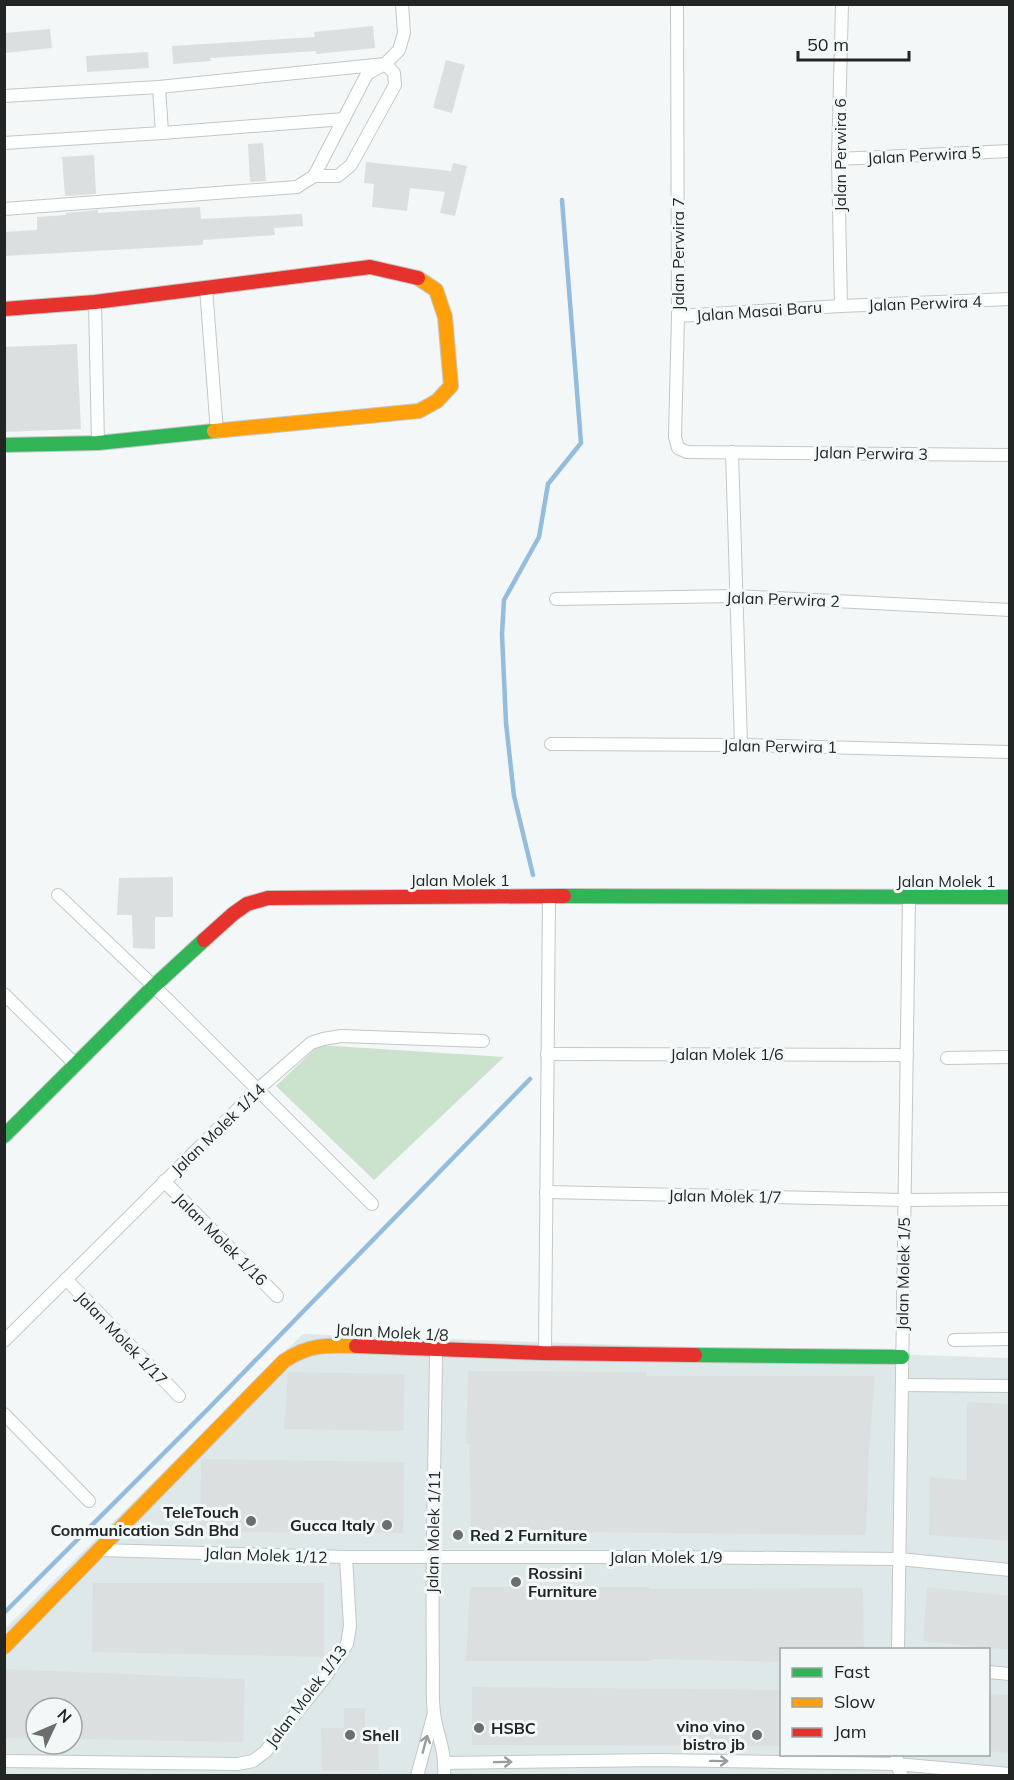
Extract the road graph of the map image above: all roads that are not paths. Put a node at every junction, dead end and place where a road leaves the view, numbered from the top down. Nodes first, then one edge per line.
1 (402, 4) edge
2 (678, 4) edge
3 (842, 4) edge
4 (385, 64) junction
5 (159, 87) junction
6 (4, 96) edge
7 (344, 119) junction
8 (162, 134) junction
9 (4, 142) edge
10 (1010, 151) edge
11 (838, 159) junction
12 (315, 176) junction
13 (4, 209) edge
14 (206, 288) junction
15 (1010, 299) edge
16 (95, 302) junction
17 (841, 306) junction
18 (4, 309) edge
19 (678, 316) junction
20 (217, 432) junction
21 (98, 443) junction
22 (4, 445) edge
23 (732, 452) junction
24 (1010, 455) edge
25 (736, 596) junction
26 (556, 599) dead end
27 (1010, 610) edge
28 (551, 744) dead end
29 (741, 745) junction
30 (1010, 752) edge
31 (58, 895) dead end
32 (549, 897) junction
33 (909, 897) junction
34 (1010, 897) edge
35 (154, 986) junction
36 (4, 994) edge
37 (483, 1041) dead end
38 (547, 1054) junction
39 (907, 1055) junction
40 (1010, 1057) edge
41 (946, 1058) dead end
42 (75, 1064) junction
43 (258, 1090) junction
44 (4, 1136) edge
45 (164, 1181) junction
46 (546, 1192) junction
47 (1010, 1199) edge
48 (904, 1200) junction
49 (372, 1204) dead end
50 (66, 1279) junction
51 (277, 1296) dead end
52 (1010, 1339) edge
53 (954, 1340) dead end
54 (4, 1341) edge
55 (436, 1351) junction
56 (545, 1353) junction
57 (902, 1357) junction
58 (902, 1385) junction
59 (1010, 1386) edge
60 (179, 1396) dead end
61 (4, 1414) edge
62 (89, 1501) dead end
63 (99, 1550) junction
64 (346, 1557) junction
65 (432, 1557) junction
66 (899, 1559) junction
67 (1010, 1570) edge
68 (4, 1647) edge
69 (898, 1648) edge
70 (990, 1672) edge
71 (1010, 1674) edge
72 (434, 1713) junction
73 (4, 1761) edge
74 (898, 1765) edge
75 (444, 1769) edge
76 (1010, 1774) edge
77 (417, 1776) edge
78 (889, 1776) edge

1 - 4 street
2 - 19 street, Jalan Perwira 7
3 - 11 street, Jalan Perwira 6
4 - 5 street
4 - 7 street
4 - 12 street
5 - 6 street
5 - 8 street
7 - 8 street
7 - 12 street
8 - 9 street
10 - 11 street, Jalan Perwira 5
11 - 17 street, Jalan Perwira 6
12 - 13 street
14 - 16 street
14 - 20 street
14 - 20 street
15 - 17 street, Jalan Perwira 4
16 - 18 street
16 - 21 street
17 - 19 street, Jalan Masai Baru
19 - 23 street, Jalan Perwira 7
20 - 21 street
21 - 22 street
23 - 24 street, Jalan Perwira 3
23 - 25 street
25 - 26 street, Jalan Perwira 2
25 - 27 street, Jalan Perwira 2
25 - 29 street
28 - 29 street, Jalan Perwira 1
29 - 30 street, Jalan Perwira 1
31 - 35 street
32 - 33 street, Jalan Molek 1
32 - 35 street, Jalan Molek 1
32 - 38 street
33 - 34 street, Jalan Molek 1
33 - 39 street, Jalan Molek 1/5
35 - 42 street, Jalan Molek 1
35 - 43 street
36 - 42 street
37 - 43 street, Jalan Molek 1/14
38 - 39 street, Jalan Molek 1/6
38 - 46 street
39 - 48 street, Jalan Molek 1/5
40 - 41 street
42 - 44 street, Jalan Molek 1
43 - 45 street, Jalan Molek 1/14
43 - 49 street
45 - 50 street, Jalan Molek 1/14
45 - 51 street, Jalan Molek 1/16
46 - 48 street, Jalan Molek 1/7
46 - 56 street
47 - 48 street, Jalan Molek 1/7
48 - 57 street, Jalan Molek 1/5
50 - 54 street, Jalan Molek 1/14
50 - 60 street, Jalan Molek 1/17
52 - 53 street
55 - 56 street, Jalan Molek 1/8
55 - 63 street, Jalan Molek 1/8
55 - 65 street, Jalan Molek 1/11
56 - 57 street, Jalan Molek 1/8
57 - 58 street, Jalan Molek 1/5
58 - 59 street
58 - 66 street, Jalan Molek 1/5
61 - 62 street
63 - 64 street, Jalan Molek 1/12
63 - 68 street, Jalan Molek 1/8
64 - 65 street, Jalan Molek 1/12
64 - 73 street, Jalan Molek 1/13
65 - 66 street, Jalan Molek 1/9
65 - 72 street, Jalan Molek 1/11
66 - 67 street, Jalan Molek 1/9
66 - 69 street, Jalan Molek 1/5
70 - 71 street
72 - 75 street, Jalan Molek 1/11
77 -> 72 street, Jalan Molek 1/11
75 -> 74 street
74 - 76 street
74 - 78 street

